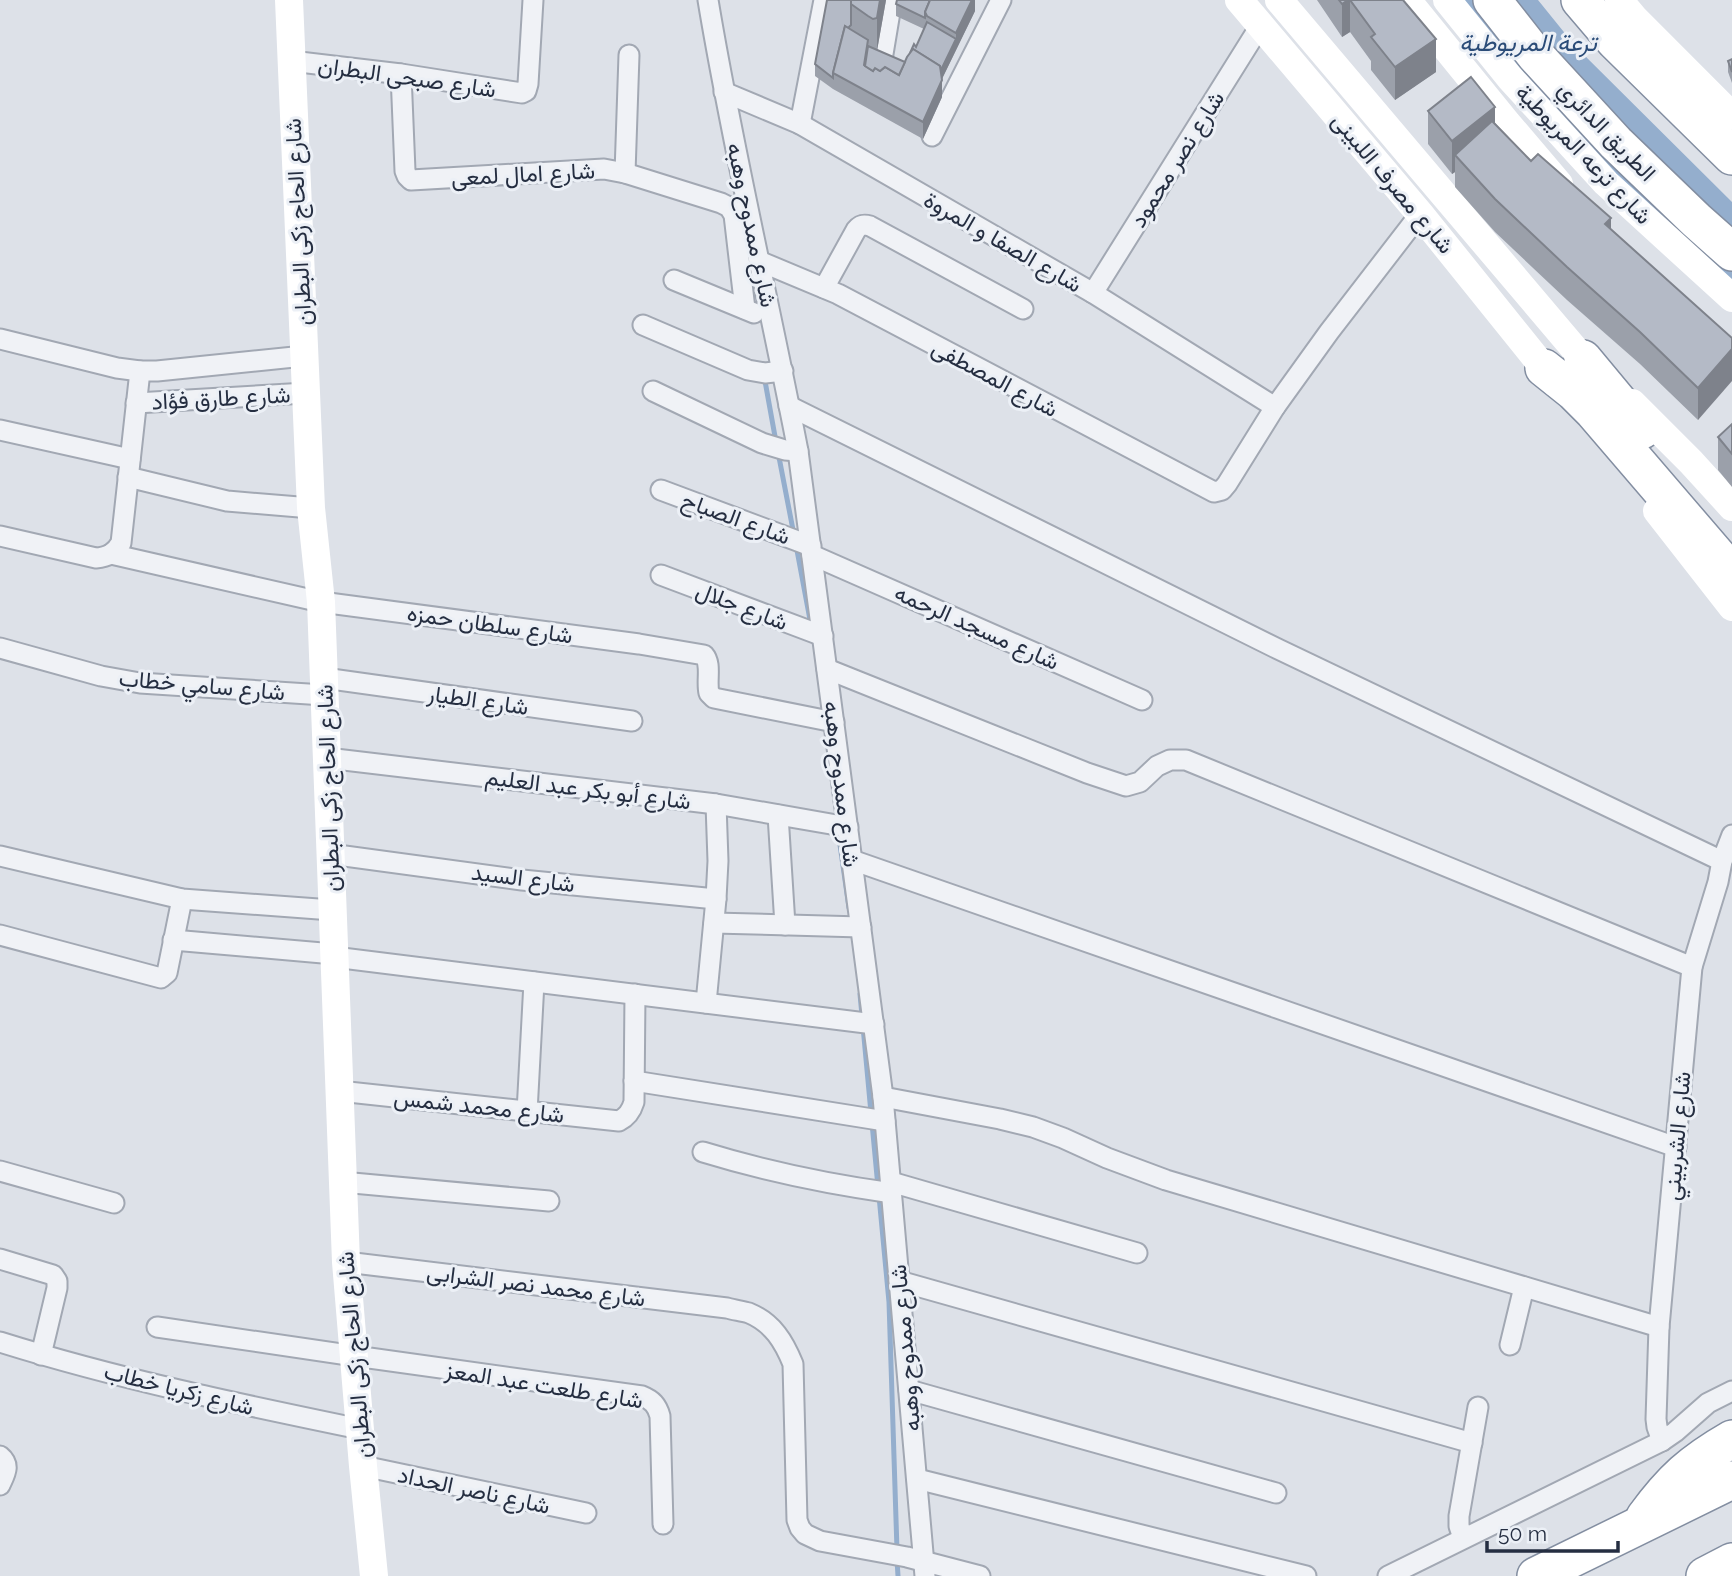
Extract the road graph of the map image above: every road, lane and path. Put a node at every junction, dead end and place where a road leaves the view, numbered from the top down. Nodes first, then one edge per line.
1 (289, 0) edge
2 (533, 0) edge
3 (708, 0) edge
4 (824, 0) edge
5 (892, 0) edge
6 (1001, 0) edge
7 (1239, 0) edge
8 (1279, 0) edge
9 (1407, 0) edge
10 (1447, 0) edge
11 (1492, 0) edge
12 (1580, 0) edge
13 (1619, 0) edge
14 (1260, 26) junction
15 (862, 47) edge
16 (629, 55) dead end
17 (291, 61) junction
18 (401, 74) junction
19 (723, 92) junction
20 (1732, 116) edge
21 (800, 124) junction
22 (932, 136) dead end
23 (1732, 156) edge
24 (625, 173) junction
25 (1578, 204) edge
26 (1420, 214) junction
27 (1732, 253) edge
28 (759, 261) junction
29 (674, 280) dead end
30 (824, 288) junction
31 (1093, 293) junction
32 (1732, 298) edge
33 (745, 309) junction
34 (1023, 310) dead end
35 (772, 320) junction
36 (643, 325) dead end
37 (0, 339) edge
38 (304, 356) junction
39 (1583, 359) junction
40 (1544, 368) junction
41 (140, 371) junction
42 (783, 371) junction
43 (653, 391) dead end
44 (306, 393) junction
45 (136, 403) junction
46 (789, 406) junction
47 (1275, 407) junction
48 (0, 429) edge
49 (791, 450) junction
50 (129, 468) junction
51 (661, 490) dead end
52 (1732, 507) edge
53 (311, 508) junction
54 (0, 536) edge
55 (1732, 539) edge
56 (808, 548) junction
57 (104, 556) junction
58 (1732, 573) edge
59 (661, 575) dead end
60 (321, 602) junction
61 (1732, 607) edge
62 (813, 633) junction
63 (0, 648) edge
64 (827, 669) junction
65 (324, 687) junction
66 (1142, 700) dead end
67 (632, 721) dead end
68 (834, 722) junction
69 (327, 758) junction
70 (716, 804) junction
71 (778, 815) junction
72 (841, 826) junction
73 (1732, 835) edge
74 (330, 854) junction
75 (0, 856) edge
76 (852, 860) junction
77 (1722, 861) junction
78 (182, 899) junction
79 (716, 899) junction
80 (332, 910) junction
81 (714, 923) junction
82 (785, 925) junction
83 (854, 927) junction
84 (0, 935) edge
85 (173, 940) junction
86 (334, 955) junction
87 (1692, 967) junction
88 (534, 982) junction
89 (635, 994) junction
90 (706, 1003) junction
91 (865, 1023) junction
92 (634, 1081) junction
93 (339, 1091) junction
94 (883, 1097) junction
95 (527, 1112) junction
96 (876, 1119) junction
97 (1676, 1147) junction
98 (703, 1152) dead end
99 (0, 1171) edge
100 (342, 1182) junction
101 (884, 1189) junction
102 (549, 1201) dead end
103 (114, 1203) dead end
104 (1137, 1254) dead end
105 (0, 1259) edge
106 (346, 1262) junction
107 (899, 1280) junction
108 (1524, 1287) junction
109 (157, 1327) dead end
110 (1660, 1327) junction
111 (0, 1342) edge
112 (1510, 1345) dead end
113 (41, 1354) junction
114 (355, 1356) junction
115 (909, 1390) junction
116 (1732, 1391) edge
117 (1478, 1408) dead end
118 (360, 1429) junction
119 (1732, 1439) edge
120 (1662, 1441) junction
121 (1472, 1443) junction
122 (0, 1457) edge
123 (363, 1466) junction
124 (917, 1479) junction
125 (1732, 1480) edge
126 (0, 1485) edge
127 (1276, 1493) dead end
128 (586, 1513) dead end
129 (663, 1524) dead end
130 (1639, 1525) junction
131 (1463, 1538) junction
132 (1732, 1562) edge
133 (919, 1565) edge
134 (374, 1576) edge
135 (980, 1576) edge
136 (1306, 1576) edge
137 (1388, 1576) edge
138 (1536, 1576) edge
139 (1705, 1576) edge

1 - 17 main road, شارع الحاج زكى البطران
2 - 18 street, شارع صبحى البطران
3 - 19 street, شارع ممدوح وهبه
4 - 21 street
5 - 15 street
6 - 22 street
7 - 14 main road, شارع مصرف اللبينى
8 - 39 main road, شارع مصرف اللبينى
9 - 25 main road
10 - 32 main road, شارع ترعه المريوطية
11 - 27 highway, الطريق الدائري
12 - 23 highway
13 - 20 main road
14 - 26 main road, شارع مصرف اللبينى
14 - 31 street, شارع نصر محمود
16 - 24 street
17 - 18 street, شارع صبحى البطران
17 - 38 main road, شارع الحاج زكى البطران
18 - 24 street, شارع امال لمعى
19 - 21 street, شارع الصفا و المروة
19 - 28 street, شارع ممدوح وهبه
21 - 31 street, شارع الصفا و المروة
24 - 33 street, شارع امال لمعى
26 - 40 main road, شارع مصرف اللبينى
26 - 47 street
28 - 30 street, شارع المصطفى
28 - 35 street, شارع ممدوح وهبه
29 - 33 street
30 - 34 street
30 - 47 street, شارع المصطفى
31 - 47 street, شارع الصفا و المروة
33 - 35 street
35 - 42 street, شارع ممدوح وهبه
36 - 42 street
37 - 41 street
38 - 41 street
38 - 44 main road, شارع الحاج زكى البطران
39 - 52 main road, شارع مصرف اللبينى
39 - 55 highway
40 - 58 highway
40 - 61 main road, شارع مصرف اللبينى
41 - 45 street
42 - 46 street, شارع ممدوح وهبه
43 - 49 street
44 - 45 street, شارع طارق فؤاد
44 - 53 main road, شارع الحاج زكى البطران
45 - 50 street
46 - 49 street, شارع ممدوح وهبه
46 - 77 street
48 - 50 street
49 - 56 street, شارع ممدوح وهبه
50 - 53 street
50 - 57 street
51 - 56 street, شارع الصباح
53 - 60 main road, شارع الحاج زكى البطران
54 - 57 street, شارع سلطان حمزه
56 - 62 street, شارع ممدوح وهبه
56 - 66 street, شارع مسجد الرحمه
57 - 60 street, شارع سلطان حمزه
59 - 62 street, شارع جلال
60 - 65 main road, شارع الحاج زكى البطران
60 - 68 street, شارع سلطان حمزه
62 - 64 street, شارع ممدوح وهبه
63 - 65 street, شارع سامي خطاب
64 - 68 street, شارع ممدوح وهبه
64 - 87 street
65 - 67 street, شارع الطيار
65 - 69 main road, شارع الحاج زكى البطران
68 - 72 street, شارع ممدوح وهبه
69 - 70 street, شارع أبو بكر عبد العليم
69 - 74 main road, شارع الحاج زكى البطران
70 - 71 street, شارع أبو بكر عبد العليم
70 - 79 street
71 - 72 street, شارع أبو بكر عبد العليم
71 - 82 street
72 - 76 street, شارع ممدوح وهبه
73 - 77 street, شارع الشربيني
74 - 79 street, شارع السيد
74 - 80 main road, شارع الحاج زكى البطران
75 - 78 street
76 - 83 street, شارع ممدوح وهبه
76 - 97 street
77 - 87 street, شارع الشربيني
78 - 80 street
78 - 85 street
79 - 81 street
80 - 86 main road, شارع الحاج زكى البطران
81 - 82 street
81 - 90 street
82 - 83 street
83 - 91 street, شارع ممدوح وهبه
84 - 85 street
85 - 86 street
86 - 88 street
86 - 93 main road, شارع الحاج زكى البطران
87 - 97 street, شارع الشربيني
88 - 89 street
88 - 95 street
89 - 90 street
89 - 92 street
90 - 91 street
91 - 94 street, شارع ممدوح وهبه
92 - 95 street, شارع محمد شمس
92 - 96 street
93 - 95 street, شارع محمد شمس
93 - 100 main road, شارع الحاج زكى البطران
94 - 96 street, شارع ممدوح وهبه
94 - 108 street
96 - 101 street, شارع ممدوح وهبه
97 - 110 street, شارع الشربيني
98 - 101 street
99 - 103 street
100 - 102 street
100 - 106 main road, شارع الحاج زكى البطران
101 - 104 street
101 - 107 street, شارع ممدوح وهبه
105 - 113 street
106 - 114 main road, شارع الحاج زكى البطران
106 - 133 street, شارع محمد نصر الشرابى
107 - 115 street, شارع ممدوح وهبه
107 - 121 street
108 - 110 street
108 - 112 street
109 - 114 street
110 - 120 street, شارع الشربيني
111 - 113 street, شارع زكريا خطاب
113 - 118 street, شارع زكريا خطاب
114 - 118 main road, شارع الحاج زكى البطران
114 - 129 street, شارع طلعت عبد المعز
115 - 124 street, شارع ممدوح وهبه
115 - 127 street
116 - 120 street
117 - 121 street
118 - 123 main road, شارع الحاج زكى البطران
119 - 130 highway
120 - 131 street
121 - 131 street
122 - 126 street
123 - 128 street, شارع ناصر الحداد
123 - 134 main road, شارع الحاج زكى البطران
124 - 133 street, شارع ممدوح وهبه
124 - 136 street
125 - 130 highway
130 - 138 highway
131 - 137 street
132 - 139 highway
133 - 135 street

